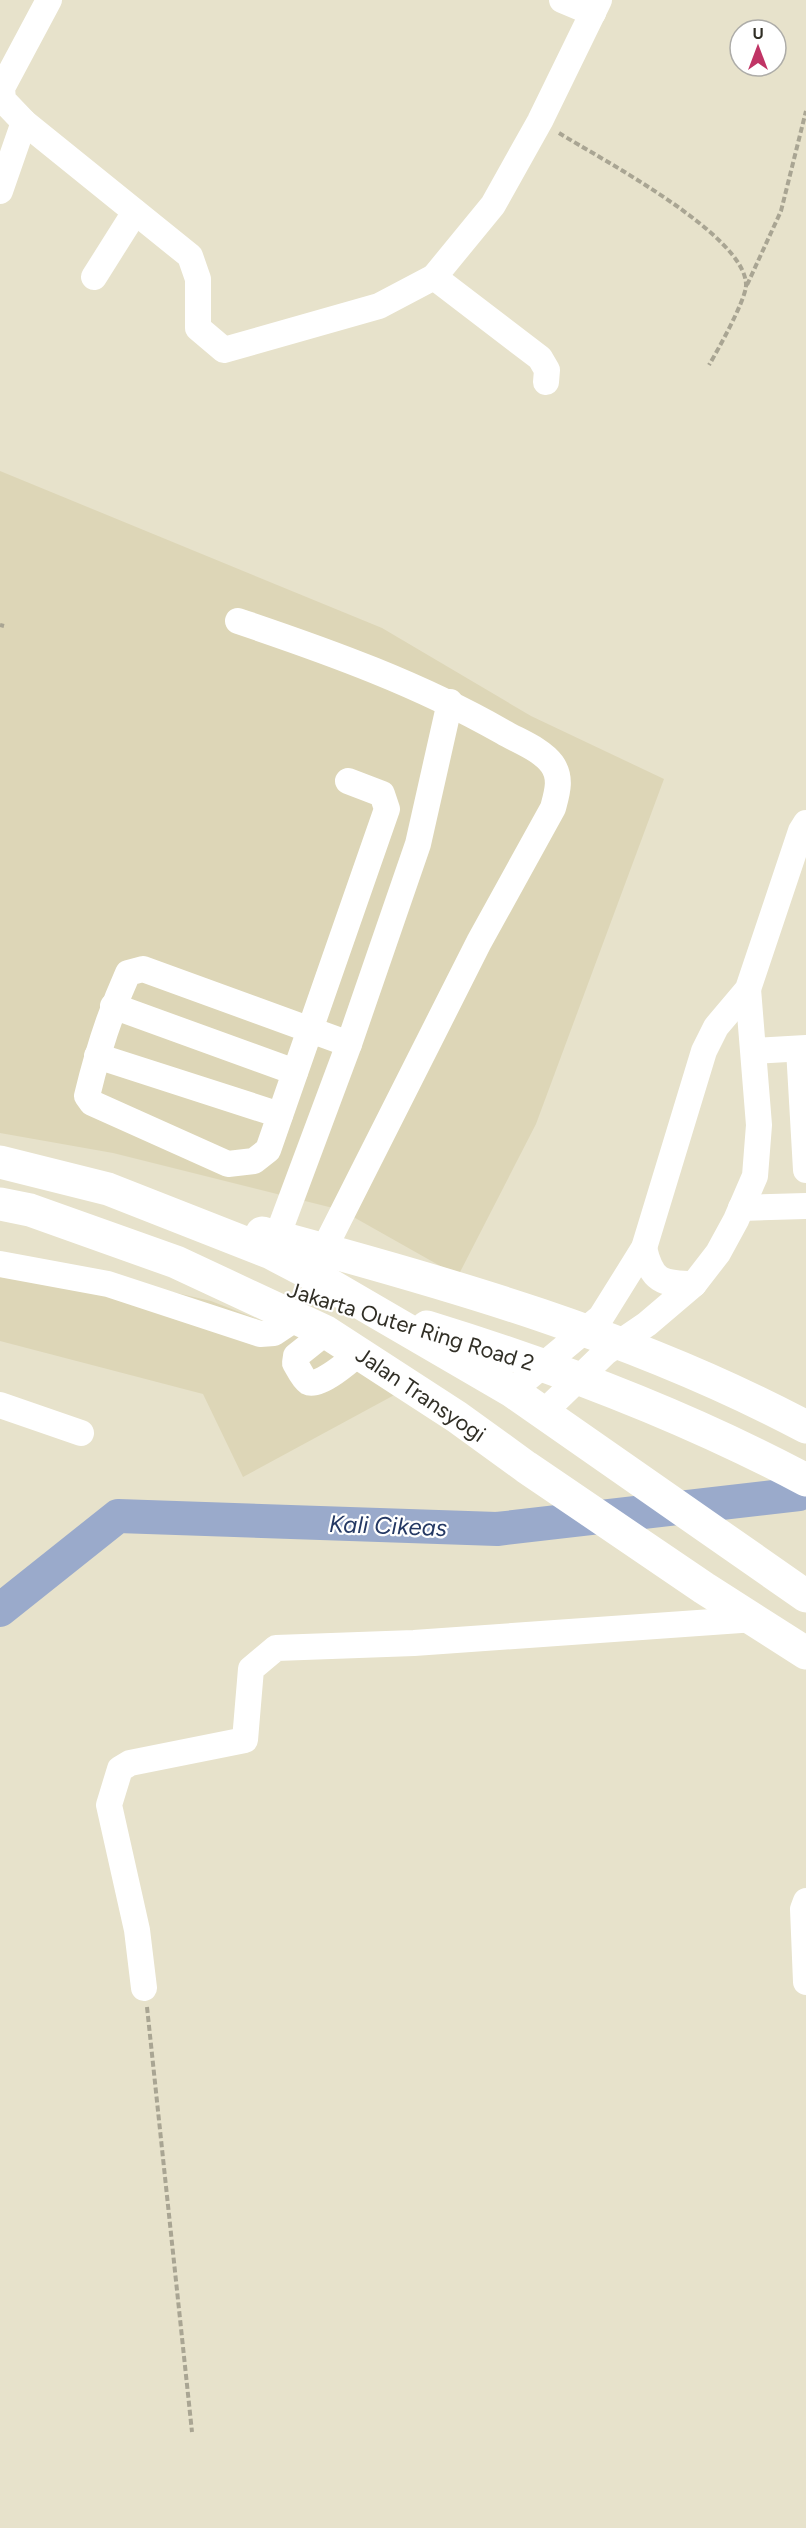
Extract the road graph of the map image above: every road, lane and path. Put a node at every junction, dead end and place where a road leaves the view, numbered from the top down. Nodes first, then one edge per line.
1 (49, 0) edge
2 (562, 0) edge
3 (596, 7) edge
4 (806, 111) edge
5 (540, 121) junction
6 (24, 122) junction
7 (0, 191) edge
8 (135, 212) junction
9 (94, 277) dead end
10 (434, 277) junction
11 (746, 286) junction
12 (709, 365) dead end
13 (546, 382) dead end
14 (238, 621) dead end
15 (450, 702) junction
16 (348, 781) dead end
17 (806, 823) edge
18 (748, 989) junction
19 (113, 1006) junction
20 (311, 1029) junction
21 (349, 1044) junction
22 (803, 1049) edge
23 (755, 1051) junction
24 (97, 1056) junction
25 (295, 1072) junction
26 (280, 1115) junction
27 (0, 1162) edge
28 (806, 1170) edge
29 (0, 1174) edge
30 (0, 1204) edge
31 (806, 1206) edge
32 (741, 1208) junction
33 (0, 1221) edge
34 (644, 1248) junction
35 (271, 1253) junction
36 (0, 1264) edge
37 (312, 1274) junction
38 (694, 1284) junction
39 (298, 1317) junction
40 (326, 1332) junction
41 (360, 1352) junction
42 (512, 1391) junction
43 (0, 1406) edge
44 (555, 1421) junction
45 (806, 1428) edge
46 (81, 1434) dead end
47 (806, 1480) edge
48 (806, 1596) edge
49 (755, 1619) junction
50 (806, 1653) edge
51 (806, 1901) edge
52 (805, 1947) edge
53 (806, 1983) edge
54 (144, 1988) joint
55 (192, 2433) dead end

1 - 6 street
2 - 3 street
3 - 5 street
4 - 11 path
5 - 10 street
5 - 11 path
6 - 7 street
6 - 8 street
8 - 9 street
8 - 10 street
10 - 13 street
11 - 12 path
14 - 15 street
15 - 21 street
15 - 37 street
16 - 20 street
17 - 18 street
18 - 23 street
18 - 34 street
19 - 20 street
19 - 24 street
19 - 25 street
20 - 21 street
20 - 25 street
21 - 35 street
22 - 23 street
22 - 28 street
23 - 32 street
24 - 26 street
24 - 26 street
25 - 26 street
27 - 35 highway, Jalan Transyogi
29 - 45 highway, Jakarta Outer Ring Road 2
30 - 39 highway, Jalan Transyogi
31 - 32 street
32 - 38 street
33 - 47 highway, Jakarta Outer Ring Road 2
34 - 38 street
34 - 42 street
35 - 37 highway, Jalan Transyogi
36 - 39 street
37 - 42 highway, Jalan Transyogi
38 - 44 street
39 - 40 highway, Jalan Transyogi
40 - 41 highway, Jalan Transyogi
40 - 41 street
41 - 49 highway, Jalan Transyogi
42 - 44 highway, Jalan Transyogi
43 - 46 street
44 - 48 highway, Jalan Transyogi
49 - 50 highway, Jalan Transyogi
49 - 54 street
51 - 52 street
52 - 53 street
54 - 55 path

